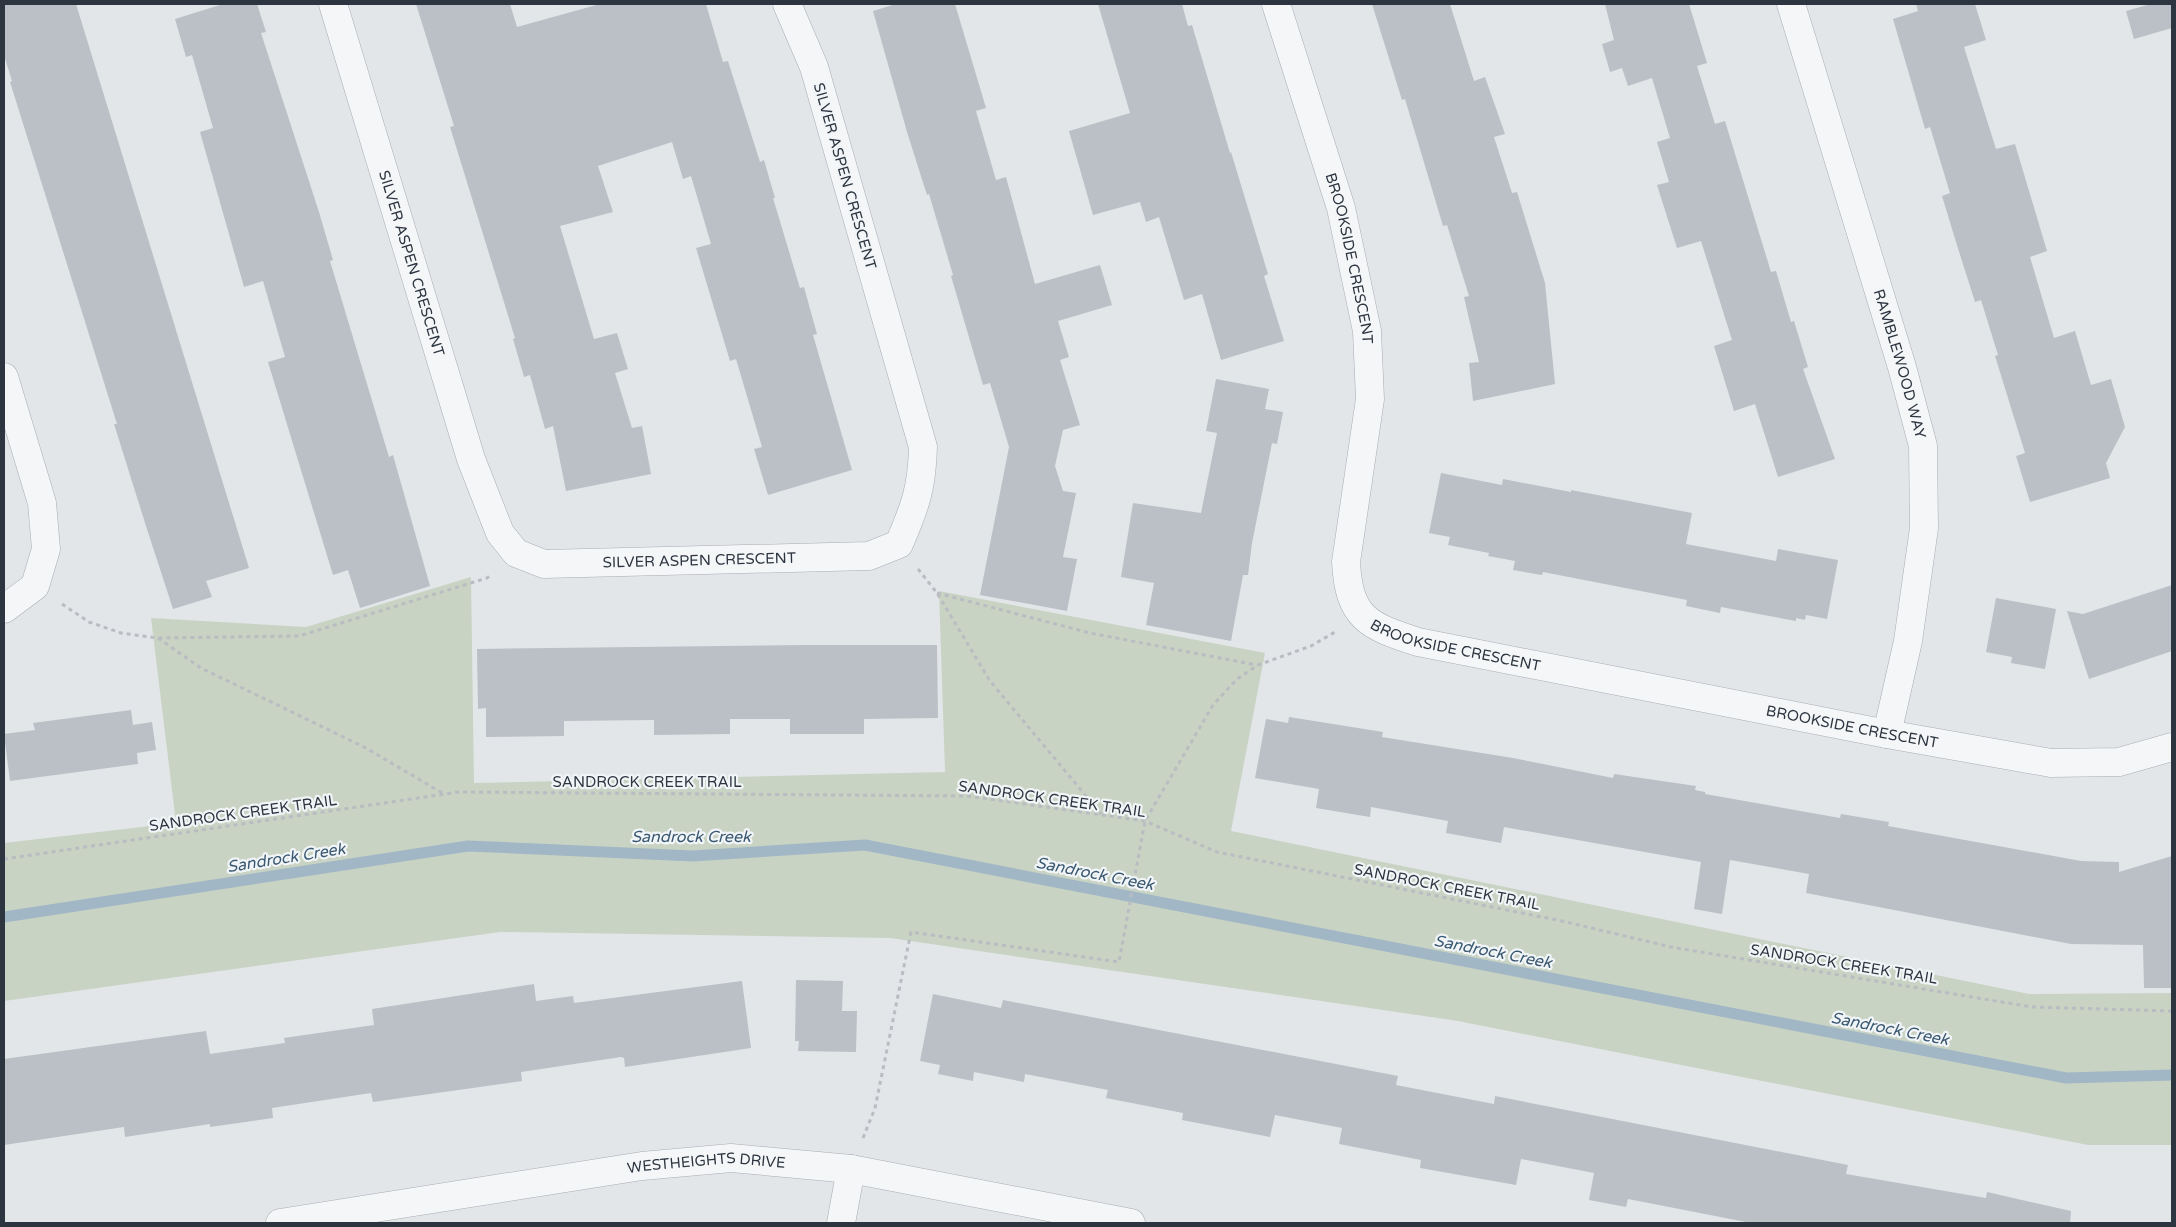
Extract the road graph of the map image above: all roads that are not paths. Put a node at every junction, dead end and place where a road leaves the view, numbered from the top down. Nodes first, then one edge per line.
1 (333, 4) edge
2 (787, 4) edge
3 (1276, 4) edge
4 (1791, 4) edge
5 (4, 377) edge
6 (4, 609) edge
7 (1887, 734) junction
8 (2172, 747) edge
9 (851, 1169) junction
10 (280, 1223) edge
11 (841, 1223) edge
12 (1131, 1223) edge

1 - 2 street, SILVER ASPEN CRESCENT
3 - 7 street, BROOKSIDE CRESCENT
4 - 7 street, RAMBLEWOOD WAY
5 - 6 street
7 - 8 street, BROOKSIDE CRESCENT
9 - 10 street, WESTHEIGHTS DRIVE
9 - 11 street
9 - 12 street, WESTHEIGHTS DRIVE

